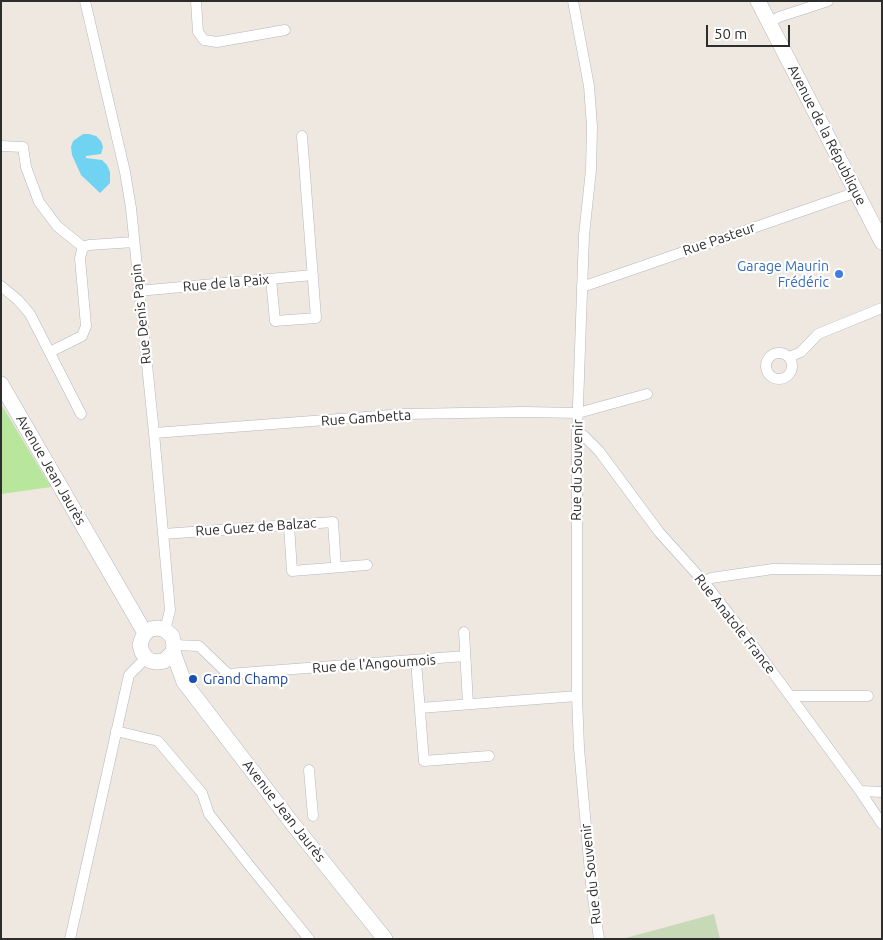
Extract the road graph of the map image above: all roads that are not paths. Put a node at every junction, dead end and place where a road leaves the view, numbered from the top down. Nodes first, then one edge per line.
1 (86, 1) edge
2 (196, 1) edge
3 (573, 1) edge
4 (758, 1) edge
5 (828, 1) edge
6 (769, 23) junction
7 (285, 30) dead end
8 (302, 136) dead end
9 (1, 146) edge
10 (857, 192) junction
11 (134, 242) junction
12 (882, 242) edge
13 (83, 247) junction
14 (313, 275) junction
15 (271, 279) junction
16 (1, 286) edge
17 (582, 287) junction
18 (138, 291) junction
19 (882, 308) edge
20 (50, 352) junction
21 (788, 357) dead end
22 (1, 384) edge
23 (647, 394) dead end
24 (578, 413) junction
25 (81, 414) dead end
26 (154, 433) junction
27 (577, 434) junction
28 (288, 525) junction
29 (163, 534) junction
30 (368, 565) dead end
31 (336, 567) junction
32 (882, 570) edge
33 (704, 582) junction
34 (165, 630) junction
35 (464, 632) dead end
36 (145, 633) junction
37 (173, 648) junction
38 (465, 656) junction
39 (152, 660) junction
40 (416, 661) junction
41 (184, 682) junction
42 (577, 696) junction
43 (791, 696) junction
44 (868, 696) dead end
45 (468, 704) junction
46 (420, 708) junction
47 (116, 731) junction
48 (489, 756) dead end
49 (309, 770) dead end
50 (860, 792) junction
51 (882, 792) edge
52 (313, 816) dead end
53 (882, 824) edge
54 (70, 939) edge
55 (309, 939) edge
56 (385, 939) edge
57 (599, 939) edge

1 - 11 street, Rue Denis Papin
2 - 7 street
3 - 17 street, Rue du Souvenir
4 - 6 main road, Avenue de la République
5 - 6 street
6 - 10 main road, Avenue de la République
8 - 14 street
9 - 13 street
10 - 12 main road, Avenue de la République
10 - 17 street, Rue Pasteur
11 - 13 street
11 - 18 street, Rue Denis Papin
13 - 20 street
14 - 15 street, Rue de la Paix
14 - 15 street
15 - 18 street, Rue de la Paix
16 - 20 street
17 - 24 street, Rue du Souvenir
18 - 26 street, Rue Denis Papin
19 - 21 street
20 - 25 street
22 - 36 main road, Avenue Jean Jaurès
23 - 24 street, Rue Gambetta
24 - 26 street, Rue Gambetta
24 - 27 street, Rue du Souvenir
26 - 29 street, Rue Denis Papin
27 - 33 street, Rue Anatole France
27 - 42 street, Rue du Souvenir
28 - 29 street, Rue Guez de Balzac
28 - 31 street, Rue Guez de Balzac
28 - 31 street
29 - 34 street, Rue Denis Papin
30 - 31 street
32 - 33 street
33 - 43 street, Rue Anatole France
34 - 36 main road
34 - 37 main road
35 - 38 street
36 - 39 main road
37 - 39 main road
37 - 40 street, Rue de l'Angoumois
37 - 41 main road, Avenue Jean Jaurès
38 - 40 street, Rue de l'Angoumois
38 - 45 street
39 - 41 main road, Avenue Jean Jaurès
39 - 47 street
40 - 46 street
41 - 56 main road, Avenue Jean Jaurès
42 - 45 street
42 - 57 street, Rue du Souvenir
43 - 44 street
43 - 50 street, Rue Anatole France
45 - 46 street
46 - 48 street
47 - 54 street
47 - 55 street
49 - 52 street
50 - 51 street
50 - 53 street, Rue Anatole France

